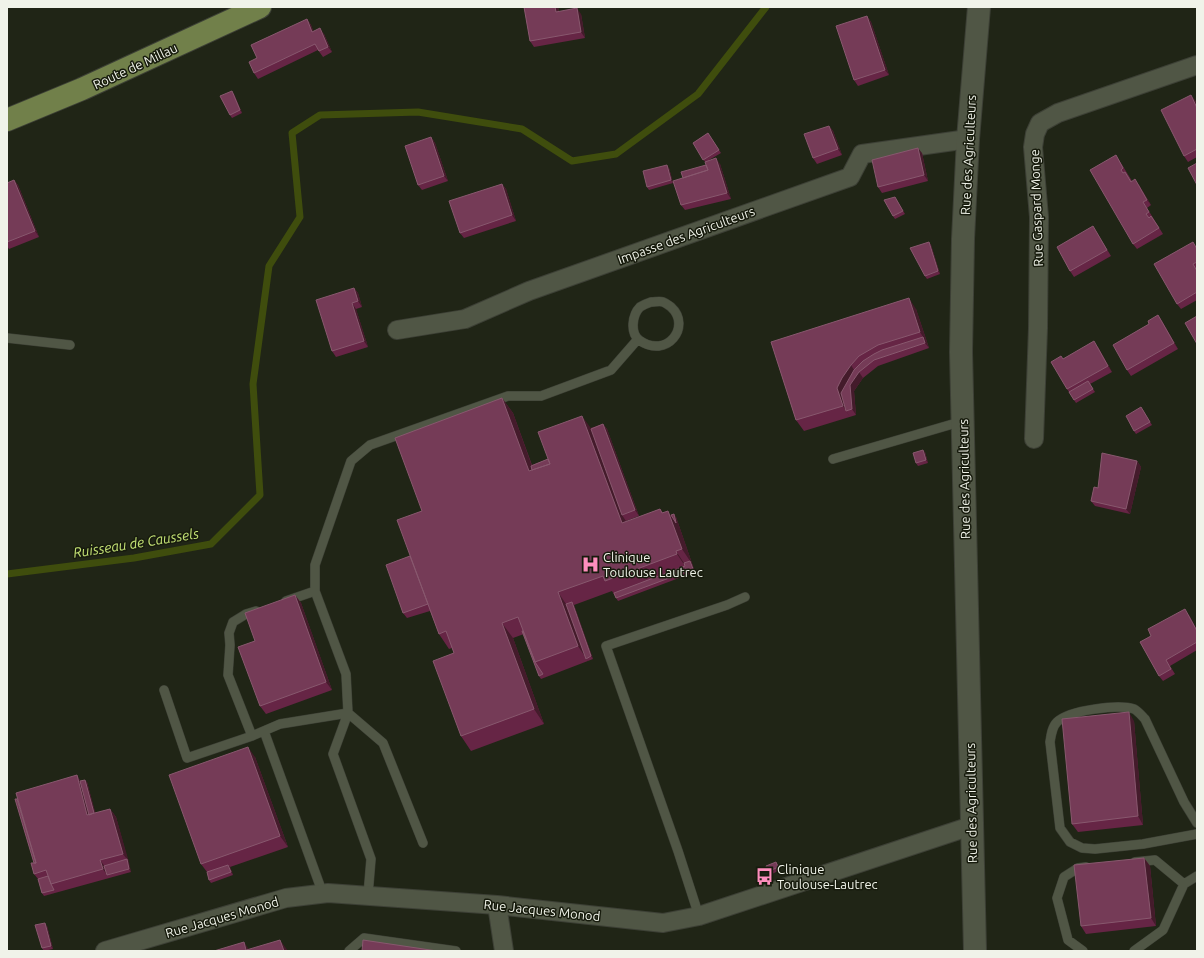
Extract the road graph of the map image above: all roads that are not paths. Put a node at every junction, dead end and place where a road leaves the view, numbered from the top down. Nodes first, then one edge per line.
1 (260, 7) edge
2 (978, 7) edge
3 (1197, 65) edge
4 (7, 120) edge
5 (968, 139) junction
6 (397, 330) dead end
7 (7, 338) edge
8 (638, 339) junction
9 (70, 345) dead end
10 (962, 421) junction
11 (1034, 439) dead end
12 (833, 460) dead end
13 (315, 591) junction
14 (745, 597) dead end
15 (280, 603) edge
16 (266, 607) edge
17 (164, 690) dead end
18 (348, 713) junction
19 (264, 731) junction
20 (252, 736) junction
21 (1197, 823) edge
22 (971, 826) junction
23 (1197, 834) edge
24 (423, 843) dead end
25 (1124, 863) edge
26 (1094, 866) edge
27 (1197, 876) edge
28 (1184, 884) junction
29 (323, 894) junction
30 (368, 895) junction
31 (497, 905) junction
32 (699, 916) junction
33 (105, 951) edge
34 (349, 951) edge
35 (456, 951) edge
36 (504, 951) edge
37 (975, 951) edge
38 (1082, 951) edge
39 (1134, 951) edge

1 - 4 main road, Route de Millau
2 - 5 street, Rue des Agriculteurs
3 - 11 street, Rue Gaspard Monge
5 - 6 street, Impasse des Agriculteurs
5 - 10 street, Rue des Agriculteurs
7 - 9 lane
8 - 8 lane
8 - 13 lane
10 - 12 lane
10 - 22 street, Rue des Agriculteurs
13 - 15 lane
13 - 18 lane
14 - 32 lane
16 - 20 lane
17 - 20 lane
18 - 19 lane
18 - 24 lane
18 - 30 lane
19 - 20 lane
19 - 29 lane
21 - 23 lane
22 - 32 street, Rue Jacques Monod
22 - 37 street, Rue des Agriculteurs
25 - 28 lane
26 - 38 lane
27 - 28 lane
28 - 39 lane
29 - 30 street, Rue Jacques Monod
29 - 33 street, Rue Jacques Monod
30 - 31 street, Rue Jacques Monod
31 - 32 street, Rue Jacques Monod
31 - 36 street
34 - 35 lane

